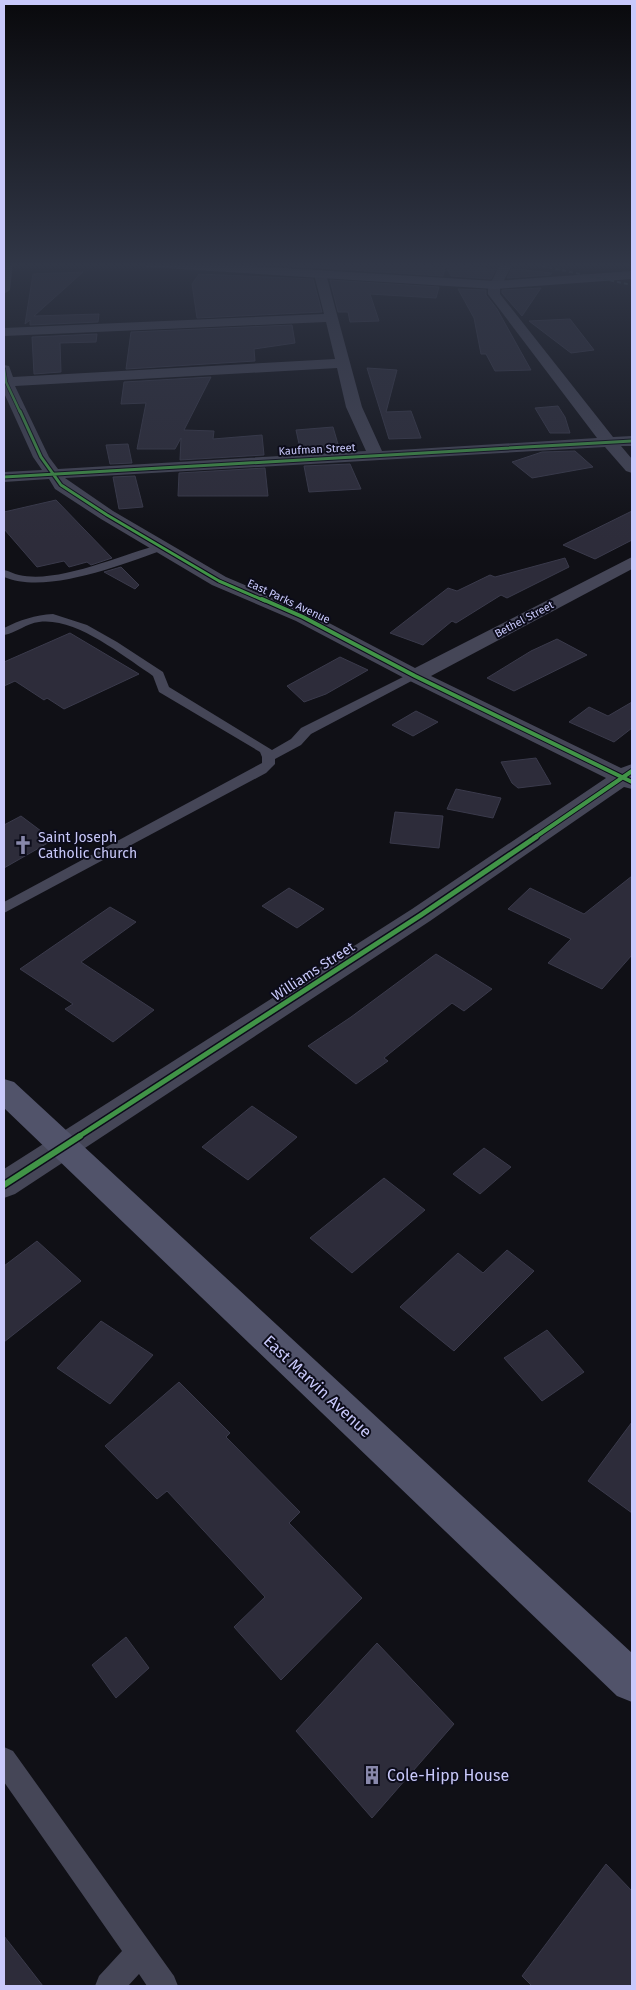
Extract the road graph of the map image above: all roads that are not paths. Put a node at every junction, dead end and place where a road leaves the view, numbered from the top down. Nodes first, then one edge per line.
1 (341, 356) edge
2 (543, 356) edge
3 (343, 363) junction
4 (5, 376) edge
5 (632, 441) edge
6 (608, 442) junction
7 (376, 456) junction
8 (632, 468) edge
9 (54, 475) junction
10 (4, 477) edge
11 (162, 547) junction
12 (632, 562) edge
13 (4, 573) edge
14 (4, 632) edge
15 (416, 676) junction
16 (269, 757) junction
17 (629, 777) edge
18 (4, 908) edge
19 (4, 1090) edge
20 (62, 1146) junction
21 (4, 1185) edge
22 (632, 1681) edge
23 (4, 1760) edge
24 (140, 1952) junction
25 (109, 1986) edge
26 (164, 1986) edge

1 - 3 street
2 - 6 street
3 - 4 street
3 - 7 street
4 - 9 street, East Parks Avenue
5 - 6 street, Kaufman Street
6 - 7 street, Kaufman Street
6 - 8 street
7 - 9 street, Kaufman Street
9 - 10 street, Kaufman Street
9 - 11 street, East Parks Avenue
11 - 13 lane
11 - 15 street, East Parks Avenue
12 - 15 street, Bethel Street
14 - 16 lane
15 - 16 lane
15 - 17 street, East Parks Avenue
16 - 18 lane
17 - 20 street, Williams Street
19 - 20 street, East Marvin Avenue
20 - 21 street, Williams Street
20 - 22 street, East Marvin Avenue
23 - 24 lane
24 - 25 lane
24 - 26 lane

